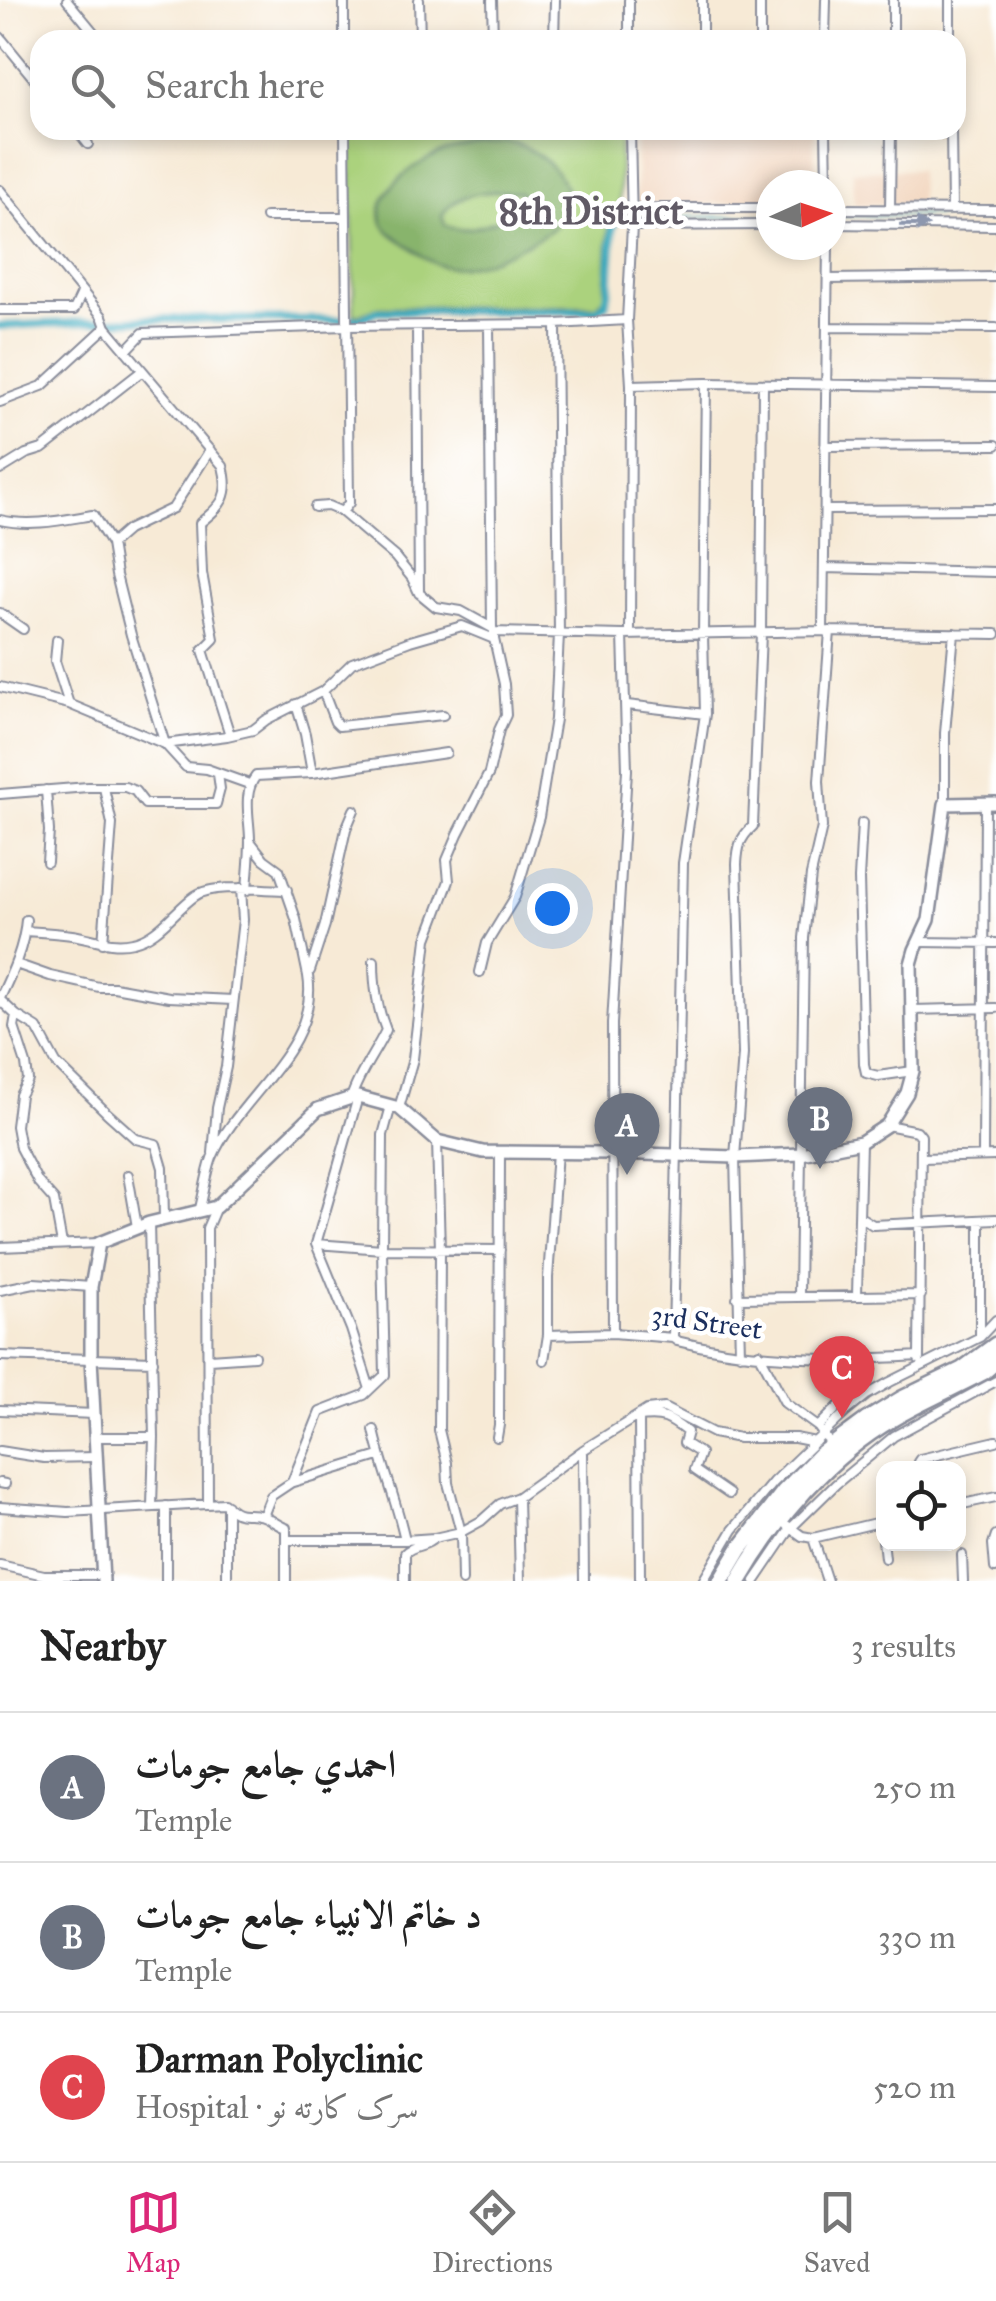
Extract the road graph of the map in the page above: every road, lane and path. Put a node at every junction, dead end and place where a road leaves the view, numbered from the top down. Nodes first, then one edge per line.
1 (67, 0) edge
2 (344, 0) edge
3 (419, 0) edge
4 (492, 0) edge
5 (555, 0) edge
6 (629, 0) edge
7 (702, 0) edge
8 (760, 0) edge
9 (826, 0) edge
10 (893, 0) edge
11 (950, 0) edge
12 (92, 30) edge
13 (344, 30) edge
14 (420, 30) edge
15 (492, 30) edge
16 (554, 30) edge
17 (629, 30) edge
18 (702, 30) edge
19 (760, 30) edge
20 (826, 30) edge
21 (892, 30) edge
22 (950, 30) edge
23 (0, 37) edge
24 (30, 74) edge
25 (85, 140) edge
26 (345, 140) edge
27 (630, 140) edge
28 (826, 140) edge
29 (891, 140) edge
30 (951, 140) edge
31 (88, 144) dead end
32 (827, 170) edge
33 (0, 190) edge
34 (632, 208) junction
35 (756, 208) edge
36 (846, 209) edge
37 (890, 210) junction
38 (952, 210) junction
39 (996, 210) edge
40 (346, 216) junction
41 (266, 217) dead end
42 (756, 224) edge
43 (846, 224) edge
44 (632, 226) junction
45 (996, 226) edge
46 (828, 260) edge
47 (996, 278) edge
48 (828, 280) junction
49 (82, 292) junction
50 (0, 310) edge
51 (627, 320) junction
52 (346, 321) junction
53 (556, 324) junction
54 (489, 325) junction
55 (417, 326) junction
56 (827, 326) junction
57 (106, 327) junction
58 (996, 328) edge
59 (126, 351) junction
60 (142, 370) junction
61 (706, 384) junction
62 (763, 384) junction
63 (631, 385) junction
64 (826, 385) junction
65 (996, 387) edge
66 (0, 402) edge
67 (996, 445) edge
68 (826, 446) junction
69 (210, 450) junction
70 (0, 470) edge
71 (315, 506) dead end
72 (996, 509) edge
73 (825, 510) junction
74 (342, 512) junction
75 (0, 520) edge
76 (111, 544) junction
77 (824, 568) junction
78 (996, 572) edge
79 (419, 593) junction
80 (0, 613) edge
81 (22, 629) dead end
82 (826, 631) junction
83 (493, 633) junction
84 (954, 633) junction
85 (559, 634) junction
86 (703, 634) junction
87 (761, 634) junction
88 (996, 634) edge
89 (627, 635) junction
90 (58, 640) dead end
91 (0, 686) edge
92 (323, 690) junction
93 (69, 704) junction
94 (296, 704) junction
95 (627, 705) junction
96 (705, 714) junction
97 (444, 715) dead end
98 (230, 736) junction
99 (165, 744) junction
100 (446, 753) dead end
101 (312, 773) junction
102 (218, 774) junction
103 (249, 784) junction
104 (104, 788) junction
105 (46, 790) junction
106 (0, 794) edge
107 (991, 803) edge
108 (945, 804) junction
109 (354, 810) dead end
110 (862, 823) dead end
111 (250, 841) junction
112 (47, 862) dead end
113 (244, 889) junction
114 (287, 890) junction
115 (26, 920) dead end
116 (25, 931) junction
117 (919, 942) junction
118 (984, 942) junction
119 (996, 942) edge
120 (103, 943) junction
121 (374, 961) dead end
122 (16, 964) junction
123 (480, 972) dead end
124 (308, 976) junction
125 (0, 999) edge
126 (234, 1000) junction
127 (984, 1008) junction
128 (996, 1008) edge
129 (912, 1010) junction
130 (16, 1015) junction
131 (914, 1071) junction
132 (354, 1098) junction
133 (395, 1107) junction
134 (887, 1125) junction
135 (437, 1141) junction
136 (861, 1142) junction
137 (500, 1152) junction
138 (557, 1152) junction
139 (612, 1152) junction
140 (801, 1154) junction
141 (676, 1155) junction
142 (983, 1156) junction
143 (996, 1156) edge
144 (735, 1157) junction
145 (212, 1158) junction
146 (922, 1158) junction
147 (128, 1176) dead end
148 (216, 1206) junction
149 (199, 1212) junction
150 (860, 1217) junction
151 (164, 1218) junction
152 (996, 1219) edge
153 (980, 1220) junction
154 (922, 1224) junction
155 (143, 1225) junction
156 (99, 1243) junction
157 (62, 1244) junction
158 (316, 1244) junction
159 (0, 1248) edge
160 (382, 1249) junction
161 (440, 1250) junction
162 (500, 1250) junction
163 (325, 1268) junction
164 (311, 1273) dead end
165 (91, 1286) junction
166 (0, 1290) edge
167 (857, 1294) junction
168 (921, 1294) junction
169 (799, 1296) junction
170 (737, 1298) junction
171 (996, 1320) edge
172 (613, 1333) junction
173 (548, 1335) junction
174 (980, 1337) junction
175 (673, 1338) junction
176 (996, 1345) edge
177 (759, 1353) junction
178 (740, 1354) junction
179 (0, 1356) edge
180 (254, 1356) dead end
181 (919, 1356) junction
182 (91, 1358) junction
183 (209, 1359) junction
184 (544, 1360) dead end
185 (861, 1360) junction
186 (153, 1361) junction
187 (996, 1362) edge
188 (920, 1367) junction
189 (996, 1381) edge
190 (370, 1389) junction
191 (0, 1410) edge
192 (94, 1414) junction
193 (639, 1416) junction
194 (374, 1430) dead end
195 (96, 1437) junction
196 (154, 1437) junction
197 (497, 1437) dead end
198 (822, 1437) junction
199 (996, 1441) edge
200 (583, 1450) junction
201 (0, 1451) edge
202 (379, 1456) junction
203 (96, 1457) junction
204 (919, 1461) edge
205 (292, 1482) junction
206 (729, 1494) dead end
207 (789, 1496) junction
208 (518, 1497) junction
209 (996, 1498) edge
210 (208, 1504) junction
211 (966, 1504) edge
212 (227, 1505) junction
213 (152, 1506) junction
214 (166, 1506) junction
215 (0, 1507) edge
216 (98, 1510) junction
217 (263, 1516) junction
218 (876, 1523) edge
219 (786, 1524) junction
220 (460, 1532) junction
221 (996, 1535) edge
222 (434, 1538) junction
223 (814, 1538) junction
224 (286, 1540) junction
225 (405, 1540) junction
226 (884, 1551) edge
227 (746, 1553) junction
228 (962, 1556) dead end
229 (885, 1558) dead end
230 (0, 1565) edge
231 (995, 1568) edge
232 (44, 1578) edge
233 (103, 1578) edge
234 (642, 1580) edge
235 (166, 1581) edge
236 (227, 1581) edge
237 (286, 1581) edge
238 (404, 1581) edge
239 (462, 1581) edge
240 (520, 1581) edge
241 (584, 1581) edge
242 (630, 1581) edge
243 (704, 1581) edge
244 (721, 1581) edge
245 (739, 1581) edge
246 (755, 1581) edge
247 (826, 1581) edge
248 (963, 1581) edge

1 - 12 street
2 - 13 street
3 - 14 street
4 - 15 street
5 - 16 street
6 - 17 street
7 - 18 street
8 - 19 street
9 - 20 street
10 - 21 street
11 - 22 street
23 - 24 street
25 - 31 street
26 - 40 street
27 - 34 street
28 - 32 street
29 - 37 street
30 - 38 street
33 - 49 street
34 - 35 street
34 - 44 street
36 - 37 street
37 - 38 street
38 - 39 street
40 - 41 street
40 - 52 street
42 - 44 street
43 -> 45 street
44 - 51 street
46 - 48 street
47 - 48 street
48 - 56 street
49 - 50 street
49 - 57 street
51 - 53 street
51 - 63 street
52 - 55 street
52 - 59 street
52 - 74 street
53 - 54 street
53 - 85 street
54 - 55 street
54 - 83 street
55 - 79 street
56 - 58 street
56 - 64 street
57 - 59 street
57 - 66 street
59 - 60 street
60 - 69 street
60 - 70 street
61 - 62 street
61 - 63 street
61 - 86 street
62 - 64 street
62 - 87 street
63 - 89 street
64 - 65 street
64 - 68 street
67 - 68 street
68 - 73 street
69 - 76 street
69 - 98 street
71 - 74 street
72 - 73 street
73 - 77 street
74 - 79 street
75 - 76 street
76 - 99 street
77 - 78 street
77 - 82 street
79 - 83 street
80 - 81 street
82 - 84 street
82 - 87 street
82 - 140 street
83 - 85 street
83 - 92 street
83 - 133 street
84 - 88 street
84 - 108 street
85 - 89 street
85 - 123 street
86 - 87 street
86 - 89 street
86 - 96 street
87 - 144 street
89 - 95 street
90 - 93 street
91 - 93 street
92 - 94 street
92 - 97 street
93 - 99 street
94 - 98 street
94 - 101 street
95 - 96 street
95 - 139 street
96 - 141 street
98 - 99 street
99 - 102 street
100 - 101 street
101 - 103 street
102 - 103 street
102 - 104 street
103 - 111 street
104 - 105 street
104 - 120 street
105 - 106 street
105 - 112 street
107 - 108 street
107 - 118 street
108 - 117 street
109 - 124 street
110 - 131 street
111 - 113 street
111 - 114 street
113 - 114 street
113 - 120 street
113 - 126 street
114 - 124 street
115 - 116 street
116 - 120 street
116 - 122 street
117 - 118 street
117 - 129 street
118 - 119 street
118 - 127 street
121 - 132 street
122 - 125 street
122 - 126 street
124 - 145 street
125 - 130 street
126 - 145 street
127 - 128 street
127 - 129 street
127 - 142 street
129 - 131 street
130 - 151 street
130 - 157 street
131 - 134 street
132 - 133 street
132 - 148 street
132 - 158 street
133 - 135 street
133 - 160 street
134 - 136 street
134 - 146 street
135 - 137 street
135 - 161 street
136 - 140 street
136 - 150 street
137 - 138 street
137 - 162 street
138 - 139 street
138 - 173 street
139 - 141 street
139 - 172 street
140 - 144 street
140 - 169 street
141 - 144 street
141 - 175 street
142 - 143 street
142 - 146 street
144 - 170 street
145 - 149 street
146 - 154 street
147 - 155 street
148 - 149 street
148 - 183 street
149 - 151 street
150 - 154 street
150 - 167 street
151 - 155 street
152 - 153 street
153 - 154 street
153 - 174 street
154 - 168 street
155 - 156 street
155 - 186 street
156 - 157 street
156 - 165 street
157 - 159 street
158 - 160 street
158 - 163 street
160 - 161 street
160 - 190 street
161 - 162 street
161 - 220 street
162 - 197 street
163 - 164 street
163 - 190 street
165 - 166 street
165 - 182 street
167 - 168 street
167 - 169 street
168 - 181 street
169 - 170 street
170 - 178 street
171 - 174 street
172 - 173 street, 3rd Street
172 - 175 street, 3rd Street
173 - 184 street
174 - 188 street
175 - 178 street, 3rd Street
176 - 198 highway
177 - 178 street, 3rd Street
177 - 185 street, 3rd Street
177 - 198 street
179 - 182 street
180 - 183 street
181 - 185 street, 3rd Street
181 - 188 street
182 - 186 street
182 - 192 street
183 - 210 street
185 - 198 street
186 - 196 street
187 - 207 highway
188 - 198 street
189 - 219 street
190 - 205 street
191 - 192 street
192 - 195 street
193 - 198 street
193 - 200 street
193 - 206 street
193 - 234 street
194 - 202 street
195 - 196 street
195 - 203 street
196 - 213 street
198 - 207 highway
198 - 243 street
199 - 204 street
200 - 208 street
200 - 241 street
201 - 203 street
202 - 205 street
202 - 225 street
203 - 216 street
205 - 217 street
207 - 219 highway
207 - 227 highway
208 - 220 street
208 - 240 street
209 - 211 street
210 - 212 street
210 - 214 street
212 - 217 street
212 - 236 street
213 - 214 street
213 - 216 street
214 - 235 street
215 - 216 street
216 - 233 street
217 - 224 street
218 - 223 street
219 - 223 street
219 - 227 highway
219 - 246 street
220 - 222 street
220 - 239 street
221 - 231 street
222 - 225 street
222 - 238 street
223 - 247 street
224 - 225 street
224 - 237 street
226 - 229 street
227 - 244 highway
227 - 245 highway
228 - 248 street
230 - 232 street
232 - 233 street
234 - 242 street

